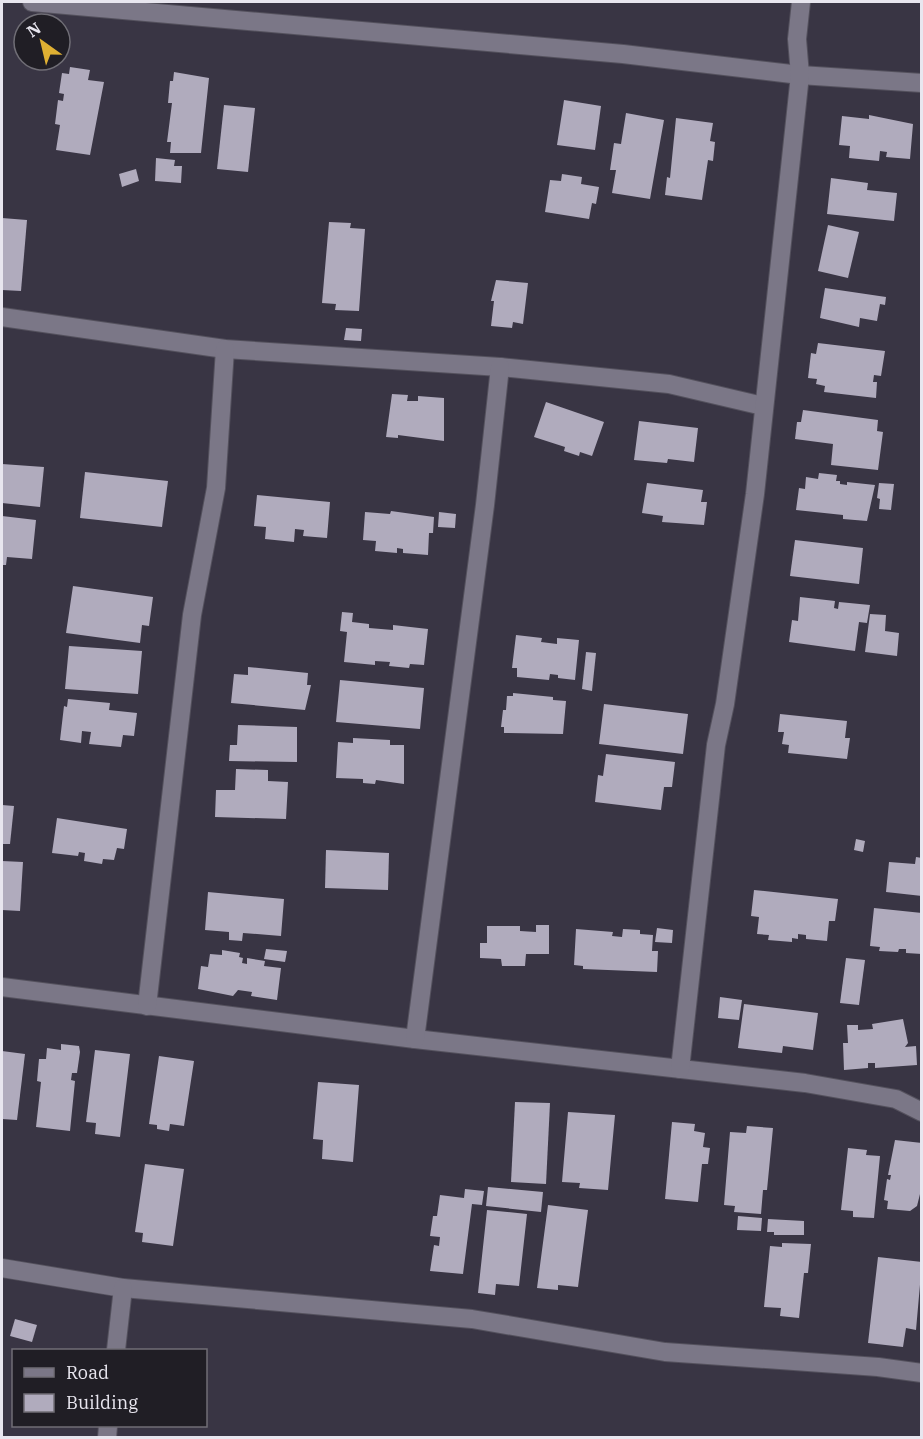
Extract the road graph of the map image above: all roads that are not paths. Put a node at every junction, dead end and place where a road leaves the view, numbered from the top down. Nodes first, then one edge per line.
1 (32, 2) edge
2 (801, 2) edge
3 (800, 75) junction
4 (921, 83) edge
5 (2, 317) edge
6 (225, 349) junction
7 (500, 367) junction
8 (763, 406) junction
9 (2, 987) edge
10 (147, 1006) junction
11 (415, 1040) junction
12 (680, 1069) junction
13 (921, 1112) edge
14 (2, 1268) edge
15 (123, 1288) junction
16 (116, 1349) edge
17 (921, 1373) edge

1 - 3 street
2 - 3 street
3 - 4 street
3 - 8 street
5 - 6 street
6 - 7 street
6 - 10 street
7 - 8 street
7 - 11 street
8 - 12 street
9 - 10 street
10 - 11 street
11 - 12 street
12 - 13 street
14 - 15 street
15 - 16 street
15 - 17 street

